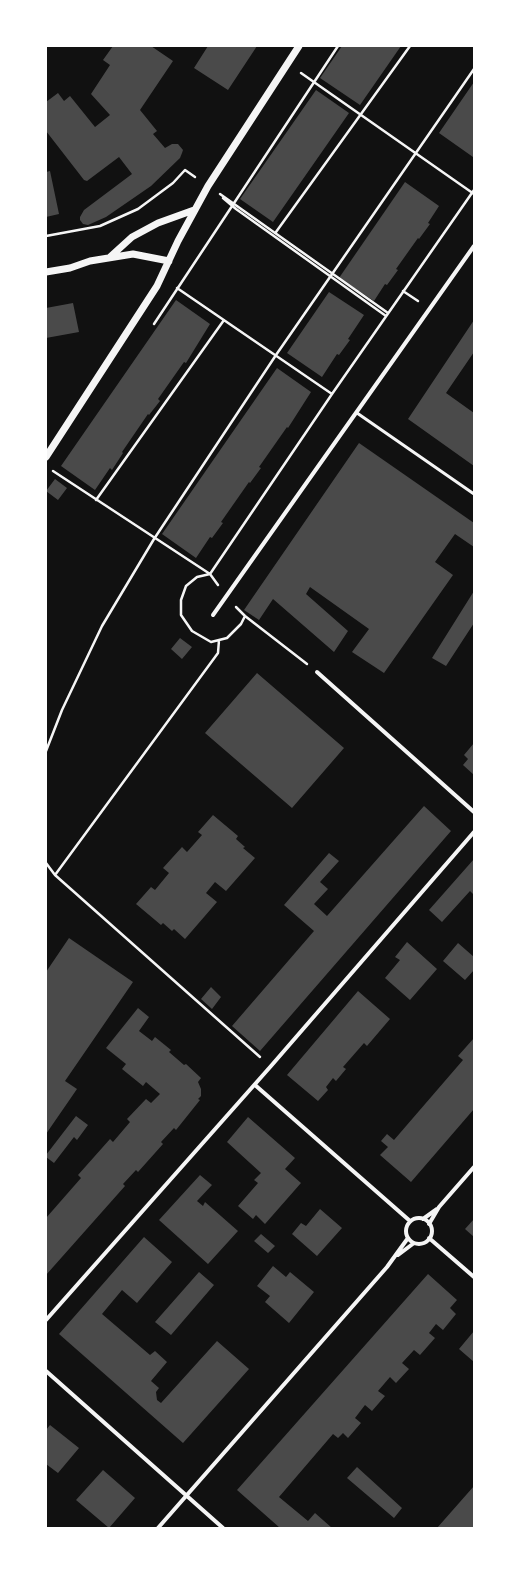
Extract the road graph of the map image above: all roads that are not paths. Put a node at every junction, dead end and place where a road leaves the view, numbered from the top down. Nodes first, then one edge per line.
1 (299, 46) edge
2 (194, 210) junction
3 (474, 246) edge
4 (110, 257) junction
5 (169, 261) junction
6 (46, 272) edge
7 (358, 413) junction
8 (46, 457) edge
9 (474, 494) edge
10 (213, 615) dead end
11 (317, 672) road end
12 (474, 812) edge
13 (474, 832) edge
14 (255, 1085) junction
15 (474, 1167) edge
16 (439, 1207) junction
17 (424, 1219) junction
18 (410, 1221) junction
19 (429, 1224) junction
20 (408, 1238) junction
21 (429, 1238) junction
22 (414, 1243) junction
23 (395, 1257) junction
24 (474, 1277) edge
25 (46, 1320) edge
26 (46, 1371) edge
27 (186, 1495) junction
28 (158, 1528) edge
29 (223, 1528) edge

1 - 2 street
2 - 4 street
2 - 5 street
3 - 7 street
4 - 5 street
4 - 6 street
5 - 8 street
7 - 9 lane
7 - 10 street
11 - 12 street
13 - 14 street
14 - 18 street
14 - 25 street
15 - 16 street
16 - 17 street
16 - 19 street
17 - 18 street
17 - 19 street
18 - 20 street
19 - 21 street
20 - 22 street
20 - 23 street
21 - 22 street
21 - 24 street
22 - 23 street
23 - 27 street
26 - 27 street
27 - 28 street
27 - 29 street

